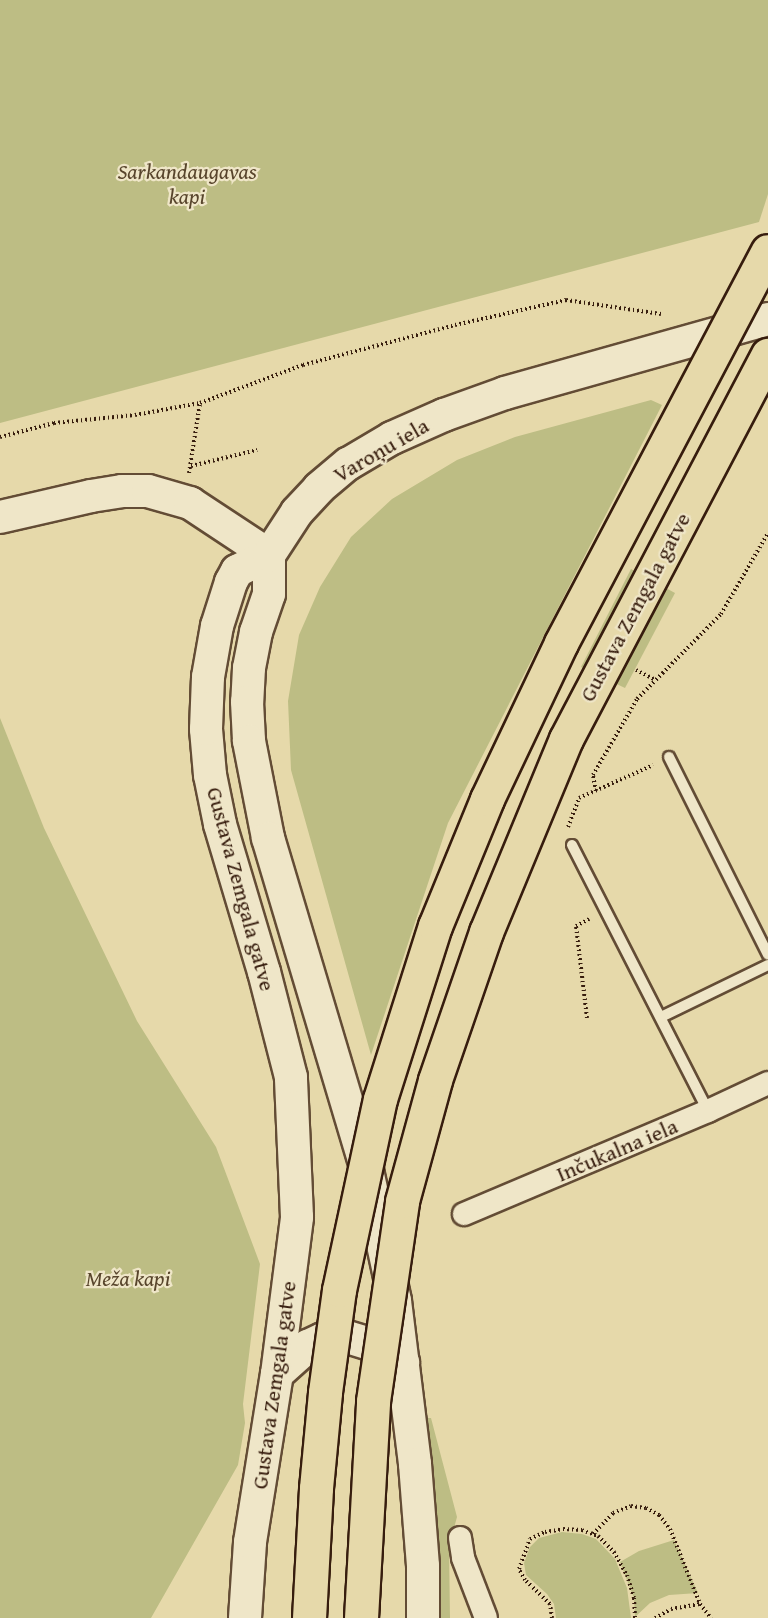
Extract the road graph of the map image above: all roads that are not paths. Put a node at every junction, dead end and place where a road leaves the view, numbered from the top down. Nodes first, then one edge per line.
1 (768, 250) edge
2 (768, 319) edge
3 (768, 355) edge
4 (0, 518) edge
5 (269, 555) junction
6 (669, 757) road end
7 (572, 845) road end
8 (768, 955) edge
9 (768, 964) edge
10 (661, 1017) junction
11 (768, 1083) edge
12 (708, 1111) junction
13 (464, 1214) dead end
14 (404, 1362) junction
15 (277, 1374) junction
16 (460, 1538) dead end
17 (245, 1618) edge
18 (309, 1618) edge
19 (361, 1618) edge
20 (423, 1618) edge
21 (486, 1618) edge

1 - 18 main road, Gustava Zemgala gatve, bridge
2 - 5 street, Varoņu iela
3 - 19 main road, Gustava Zemgala gatve, bridge
4 - 5 street
5 - 14 street, Gustava Zemgala gatve
5 - 15 street, Gustava Zemgala gatve
6 - 8 lane
7 - 10 lane
9 - 10 lane
10 - 12 lane
11 - 12 street, Inčukalna iela
12 - 13 street, Inčukalna iela
14 - 15 street
14 - 20 street, Gustava Zemgala gatve
15 - 17 street, Gustava Zemgala gatve
16 - 21 street

